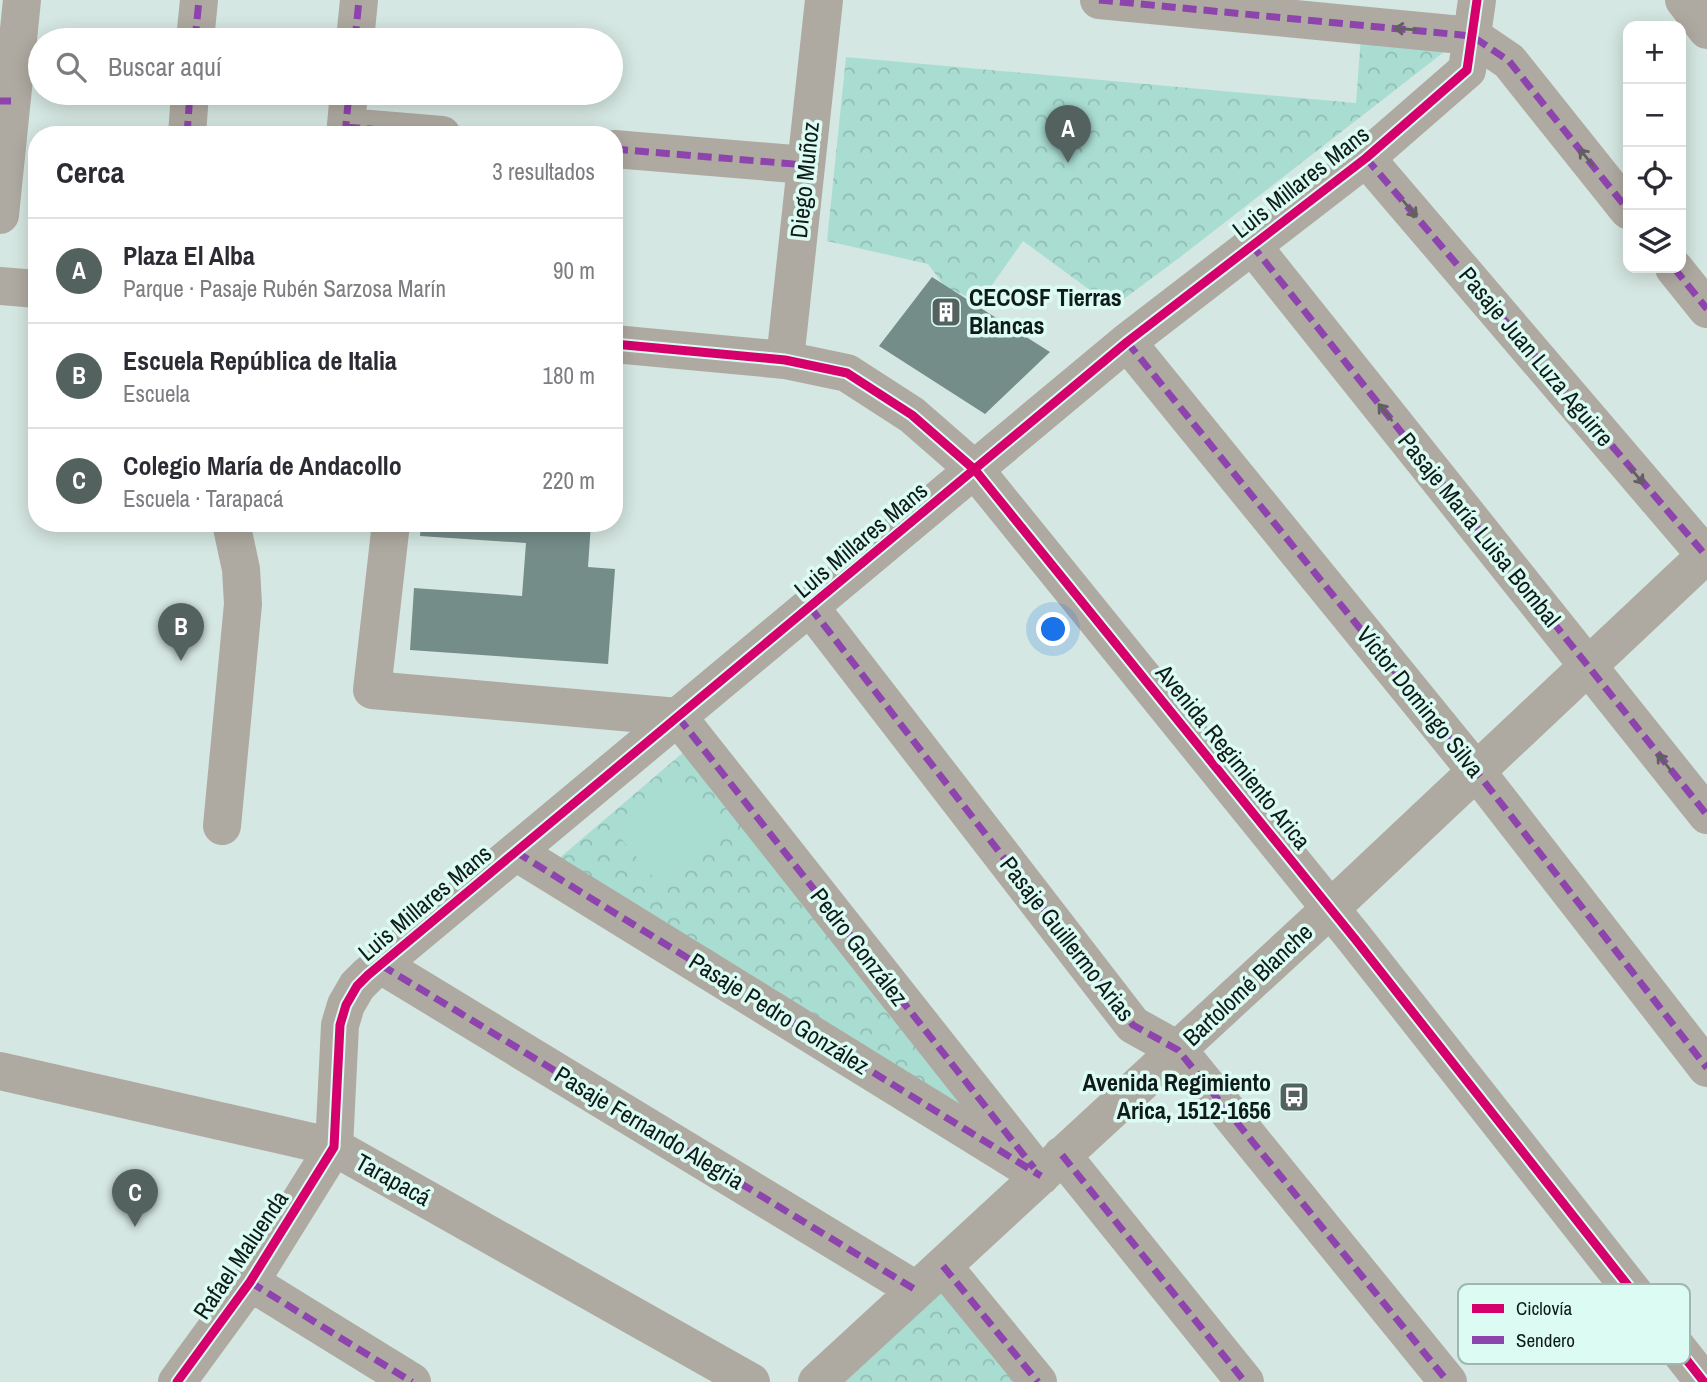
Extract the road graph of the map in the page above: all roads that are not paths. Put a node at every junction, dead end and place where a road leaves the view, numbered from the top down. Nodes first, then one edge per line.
1 (22, 0) edge
2 (199, 0) edge
3 (359, 0) edge
4 (824, 0) edge
5 (1099, 0) edge
6 (1684, 0) edge
7 (1475, 18) edge
8 (196, 28) edge
9 (356, 28) edge
10 (1707, 30) edge
11 (6, 101) edge
12 (189, 105) edge
13 (347, 118) edge
14 (188, 126) edge
15 (392, 126) edge
16 (623, 150) edge
17 (1366, 158) junction
18 (806, 165) junction
19 (1623, 204) edge
20 (0, 215) edge
21 (1251, 244) junction
22 (1678, 273) edge
23 (0, 286) edge
24 (28, 288) edge
25 (1707, 309) edge
26 (1127, 342) junction
27 (623, 345) edge
28 (785, 360) junction
29 (975, 470) junction
30 (233, 532) edge
31 (390, 532) edge
32 (1706, 556) edge
33 (810, 607) junction
34 (1588, 666) junction
35 (678, 718) junction
36 (1476, 771) junction
37 (1707, 815) edge
38 (222, 826) dead end
39 (516, 852) junction
40 (1330, 909) junction
41 (381, 965) junction
42 (1178, 1050) junction
43 (1707, 1068) edge
44 (0, 1071) edge
45 (334, 1147) junction
46 (1052, 1166) junction
47 (930, 1278) junction
48 (250, 1282) junction
49 (1627, 1284) edge
50 (1690, 1364) edge
51 (177, 1382) edge
52 (412, 1382) edge
53 (751, 1382) edge
54 (817, 1382) edge
55 (1038, 1382) edge
56 (1245, 1382) edge
57 (1448, 1382) edge
58 (1704, 1382) edge

1 - 11 street
2 - 8 street
3 - 9 street
4 - 18 street, Diego Muñoz
7 -> 5 street
6 - 10 street
7 - 17 street, Luis Millares Mans
19 -> 7 street
11 - 20 street
12 - 14 street
13 - 15 street
16 - 18 street
17 - 21 street, Luis Millares Mans
17 -> 32 street, Pasaje Juan Luza Aguirre
18 - 28 street, Diego Muñoz
21 - 26 street, Luis Millares Mans
34 -> 21 street, Pasaje María Luisa Bombal
22 - 25 street
23 - 24 street
26 - 29 street, Luis Millares Mans
26 - 36 street, Víctor Domingo Silva
27 - 28 street, Avenida Regimiento Arica
28 - 29 street, Avenida Regimiento Arica
29 - 33 street, Luis Millares Mans
29 - 40 street, Avenida Regimiento Arica
30 - 38 street
31 - 35 street
32 - 34 street, Bartolomé Blanche
33 - 35 street, Luis Millares Mans
33 - 42 street, Pasaje Guillermo Arias
34 - 36 street, Bartolomé Blanche
37 -> 34 street, Pasaje María Luisa Bombal
35 - 39 street, Luis Millares Mans
35 - 46 street, Pedro González
36 - 40 street, Bartolomé Blanche
36 - 43 street, Víctor Domingo Silva
39 - 41 street, Luis Millares Mans
39 - 46 street, Pasaje Pedro González
40 - 42 street, Bartolomé Blanche
40 - 49 street, Avenida Regimiento Arica
41 - 45 street, Luis Millares Mans
41 - 47 street, Pasaje Fernando Alegria
42 - 46 street, Bartolomé Blanche
42 - 57 street, Pasaje Guillermo Arias
44 - 45 street, Tarapacá
45 - 48 street, Rafael Maluenda
45 - 53 street, Tarapacá
46 - 47 street, Bartolomé Blanche
46 - 56 street, Pasaje Pedro González
47 - 54 street, Bartolomé Blanche
47 - 55 street, Pasaje Fernando Alegria
48 - 51 street, Rafael Maluenda
48 - 52 street
50 - 58 street, Avenida Regimiento Arica

